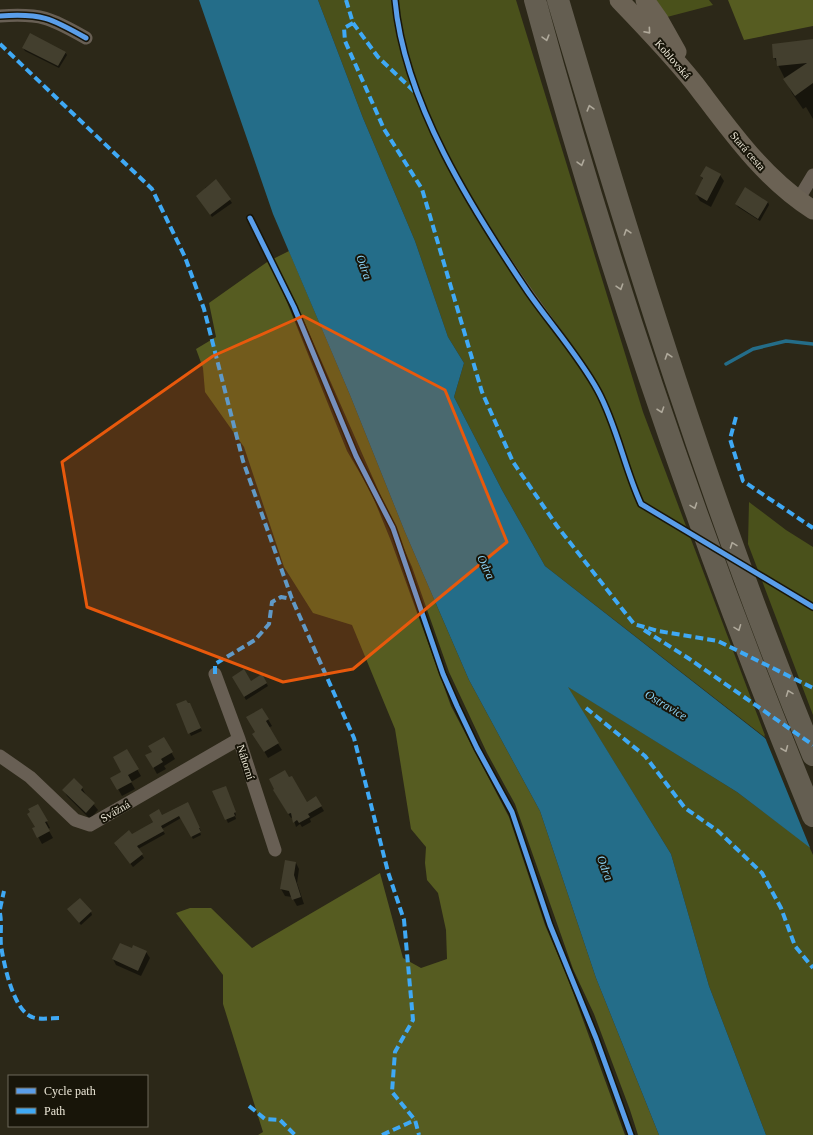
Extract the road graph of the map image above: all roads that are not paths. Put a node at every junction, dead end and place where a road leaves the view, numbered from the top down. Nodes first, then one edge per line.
1 (394, 0) edge
2 (535, 0) edge
3 (558, 0) edge
4 (645, 0) edge
5 (620, 1) edge
6 (0, 16) edge
7 (86, 38) dead end
8 (694, 83) junction
9 (813, 175) edge
10 (805, 205) edge
11 (562, 337) dead end
12 (215, 674) dead end
13 (239, 739) junction
14 (813, 755) edge
15 (0, 756) edge
16 (813, 816) edge
17 (275, 850) dead end

1 - 11 lane
2 -> 16 highway
14 -> 3 highway
4 - 8 street, Koblovská
5 -> 8 street, Koblovská
6 - 7 street
8 - 10 street, Stará cesta
9 - 10 street
12 - 13 street, Náhorní
13 - 15 street, Svážná
13 - 17 street, Náhorní

